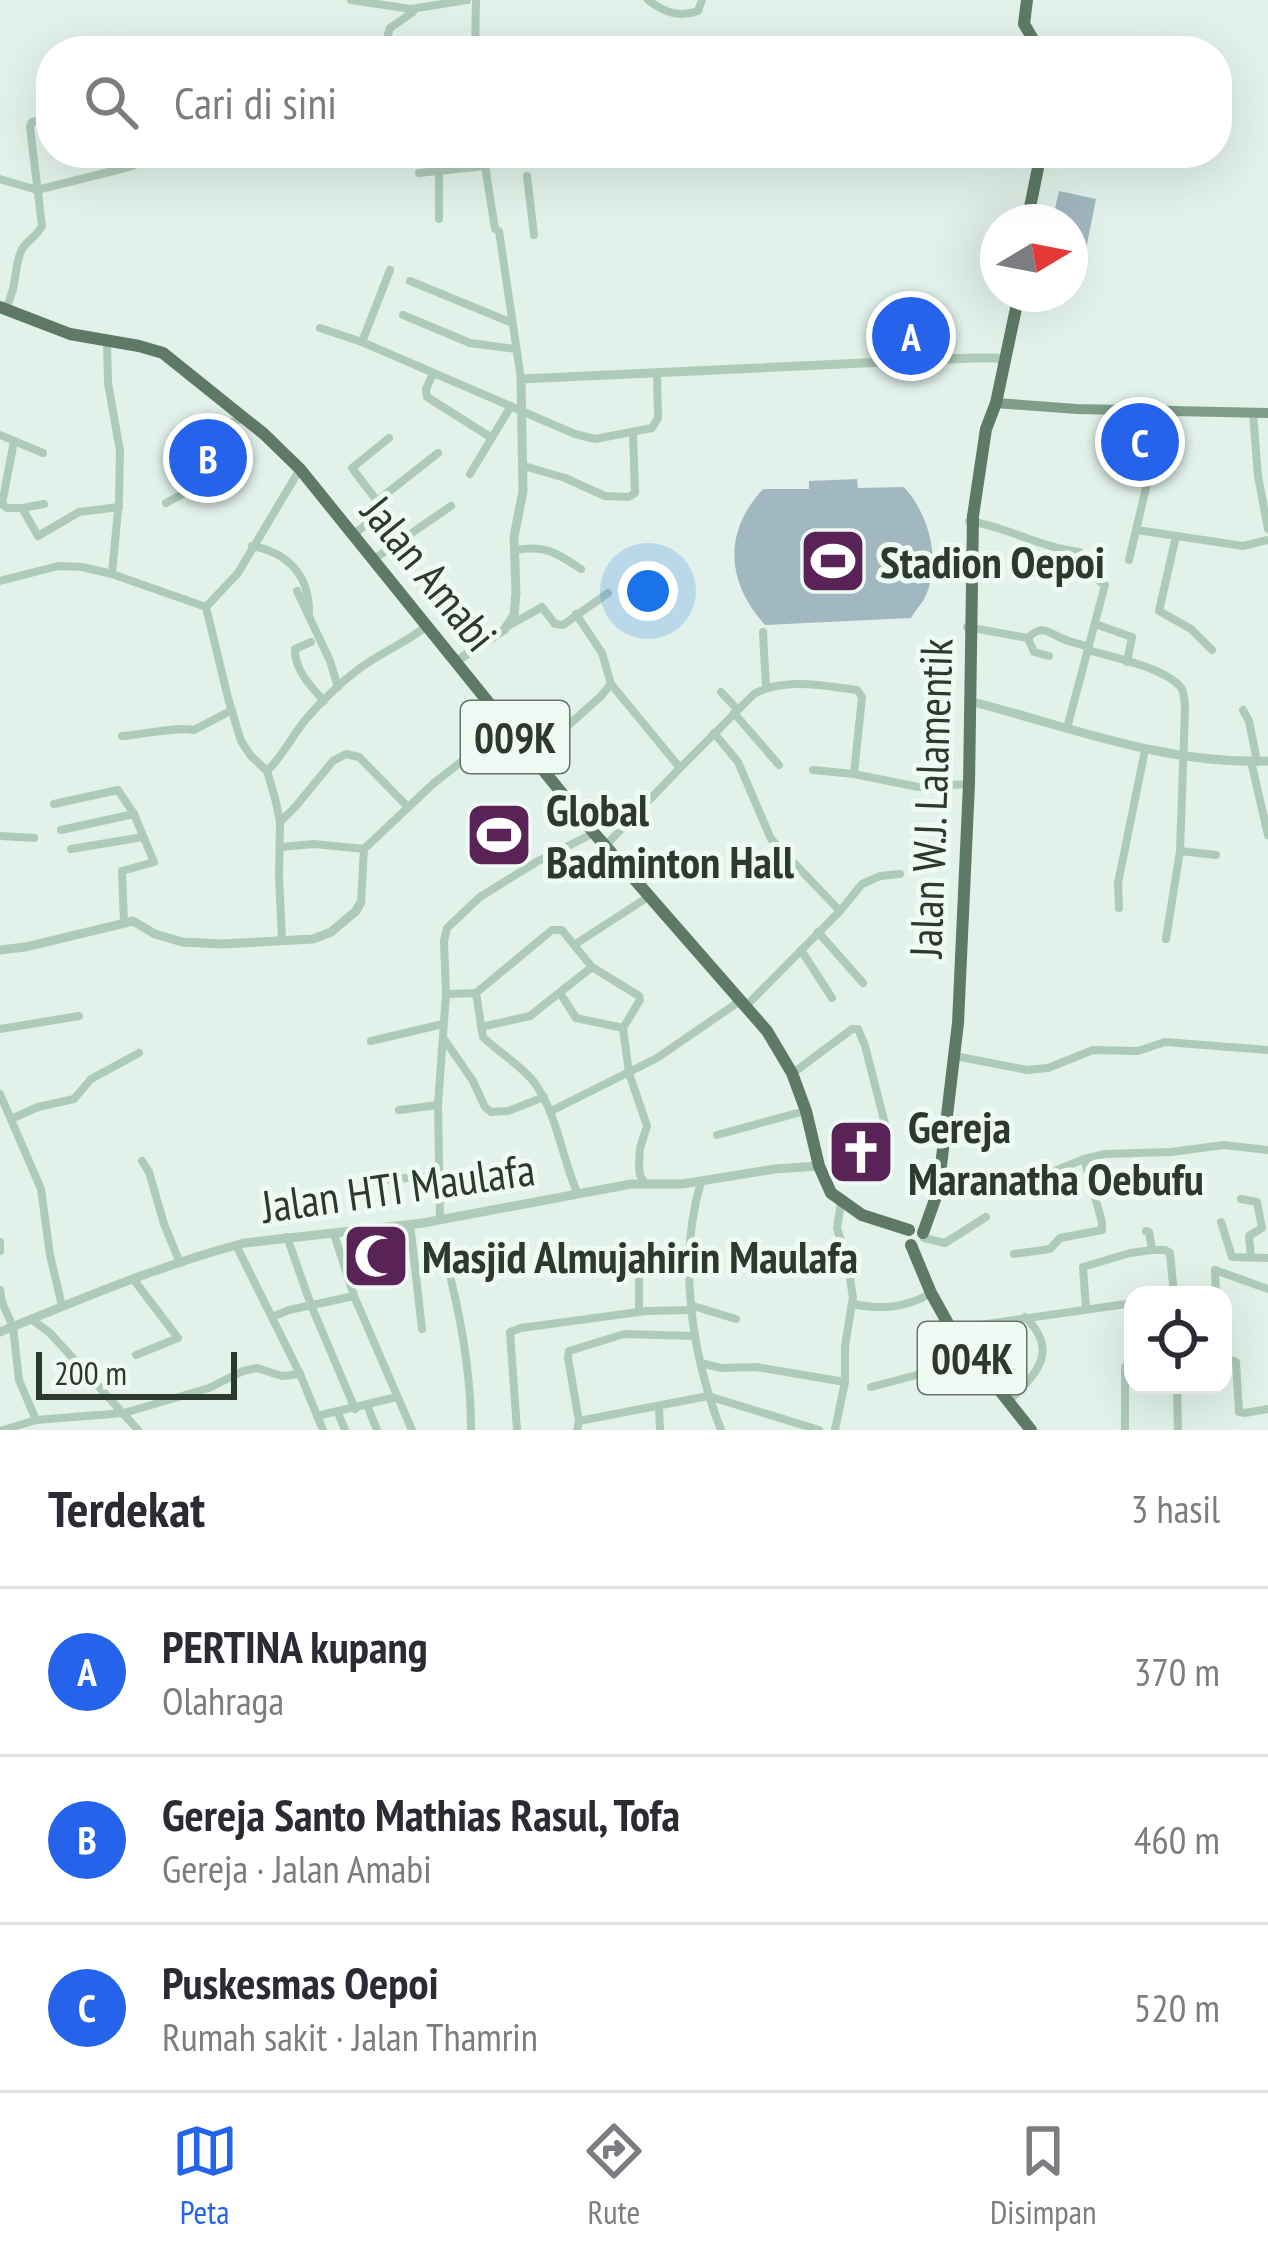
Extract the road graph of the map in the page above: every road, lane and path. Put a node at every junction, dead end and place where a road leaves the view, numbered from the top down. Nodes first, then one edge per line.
1 (351, 0) edge
2 (472, 0) edge
3 (649, 0) edge
4 (702, 0) edge
5 (1025, 0) edge
6 (419, 8) junction
7 (388, 36) edge
8 (475, 36) edge
9 (1029, 36) edge
10 (36, 121) edge
11 (125, 168) edge
12 (467, 168) edge
13 (485, 168) edge
14 (1041, 168) edge
15 (439, 171) junction
16 (419, 173) dead end
17 (527, 176) dead end
18 (0, 179) edge
19 (38, 190) junction
20 (1034, 204) edge
21 (440, 219) dead end
22 (534, 235) dead end
23 (389, 270) dead end
24 (410, 281) dead end
25 (3, 308) edge
26 (1011, 312) edge
27 (403, 315) dead end
28 (512, 322) junction
29 (320, 328) dead end
30 (107, 342) junction
31 (362, 342) junction
32 (516, 349) junction
33 (1000, 360) junction
34 (657, 373) junction
35 (433, 374) junction
36 (520, 379) junction
37 (992, 403) junction
38 (516, 409) junction
39 (1164, 411) junction
40 (1253, 413) junction
41 (1268, 413) edge
42 (243, 418) junction
43 (633, 433) junction
44 (0, 435) edge
45 (389, 438) dead end
46 (492, 438) junction
47 (14, 442) junction
48 (43, 453) dead end
49 (431, 460) dead end
50 (524, 466) junction
51 (300, 469) junction
52 (470, 474) dead end
53 (377, 501) junction
54 (166, 503) dead end
55 (44, 504) dead end
56 (452, 506) dead end
57 (118, 507) junction
58 (22, 508) junction
59 (970, 522) junction
60 (1268, 529) edge
61 (1137, 530) junction
62 (353, 535) junction
63 (1176, 536) junction
64 (1268, 540) edge
65 (252, 546) junction
66 (514, 550) junction
67 (373, 560) junction
68 (1129, 560) dead end
69 (581, 569) dead end
70 (112, 574) junction
71 (0, 581) edge
72 (297, 591) dead end
73 (608, 593) dead end
74 (206, 607) junction
75 (576, 614) junction
76 (310, 620) junction
77 (1095, 625) junction
78 (427, 626) junction
79 (508, 626) junction
80 (969, 627) junction
81 (763, 632) dead end
82 (1028, 638) junction
83 (311, 642) dead end
84 (1088, 649) junction
85 (1212, 650) dead end
86 (1048, 656) dead end
87 (455, 662) junction
88 (1127, 662) junction
89 (611, 684) junction
90 (766, 688) junction
91 (339, 689) junction
92 (722, 692) dead end
93 (324, 701) junction
94 (968, 706) junction
95 (232, 710) junction
96 (1243, 710) dead end
97 (736, 711) junction
98 (507, 726) junction
99 (1067, 728) junction
100 (714, 733) junction
101 (122, 736) dead end
102 (1145, 750) junction
103 (1183, 757) junction
104 (532, 758) junction
105 (1259, 761) edge
106 (779, 765) dead end
107 (680, 768) junction
108 (813, 770) dead end
109 (267, 771) junction
110 (854, 774) junction
111 (967, 784) junction
112 (53, 804) dead end
113 (407, 806) junction
114 (134, 814) junction
115 (280, 822) junction
116 (62, 830) dead end
117 (594, 833) junction
118 (1268, 835) edge
119 (0, 836) edge
120 (143, 837) junction
121 (34, 838) dead end
122 (604, 846) junction
123 (280, 847) junction
124 (71, 849) dead end
125 (364, 849) junction
126 (1180, 851) junction
127 (1216, 855) dead end
128 (900, 874) dead end
129 (648, 897) junction
130 (361, 902) joint
131 (1119, 908) dead end
132 (840, 911) junction
133 (124, 923) junction
134 (818, 932) junction
135 (282, 939) junction
136 (1166, 940) dead end
137 (574, 944) junction
138 (0, 950) edge
139 (801, 950) junction
140 (592, 967) junction
141 (862, 983) dead end
142 (476, 993) junction
143 (560, 993) junction
144 (446, 994) junction
145 (832, 998) dead end
146 (744, 1003) junction
147 (79, 1016) dead end
148 (443, 1024) junction
149 (481, 1027) junction
150 (623, 1028) junction
151 (0, 1029) edge
152 (443, 1038) junction
153 (371, 1041) dead end
154 (1268, 1050) edge
155 (139, 1053) dead end
156 (955, 1056) junction
157 (629, 1073) junction
158 (792, 1073) junction
159 (0, 1094) edge
160 (544, 1097) junction
161 (438, 1105) junction
162 (398, 1110) dead end
163 (551, 1111) junction
164 (806, 1111) junction
165 (11, 1118) junction
166 (885, 1124) dead end
167 (717, 1135) dead end
168 (1268, 1150) edge
169 (1084, 1159) junction
170 (142, 1161) dead end
171 (819, 1166) junction
172 (439, 1176) junction
173 (364, 1181) dead end
174 (701, 1182) junction
175 (645, 1184) junction
176 (935, 1191) junction
177 (577, 1192) junction
178 (1241, 1199) dead end
179 (841, 1203) junction
180 (986, 1216) dead end
181 (440, 1219) junction
182 (1221, 1222) dead end
183 (410, 1224) junction
184 (1146, 1232) dead end
185 (334, 1234) junction
186 (286, 1236) junction
187 (915, 1237) junction
188 (236, 1245) junction
189 (1152, 1250) junction
190 (1014, 1254) dead end
191 (559, 1256) dead end
192 (1251, 1257) junction
193 (1268, 1258) edge
194 (180, 1263) junction
195 (134, 1280) junction
196 (451, 1280) dead end
197 (1173, 1286) edge
198 (1215, 1286) edge
199 (1268, 1289) edge
200 (0, 1290) edge
201 (931, 1293) junction
202 (354, 1295) junction
203 (853, 1304) junction
204 (1124, 1304) edge
205 (311, 1305) junction
206 (692, 1307) junction
207 (57, 1308) junction
208 (1086, 1309) junction
209 (639, 1311) junction
210 (272, 1317) junction
211 (1025, 1317) junction
212 (31, 1319) junction
213 (736, 1319) dead end
214 (13, 1327) junction
215 (422, 1329) dead end
216 (951, 1329) junction
217 (0, 1332) edge
218 (50, 1334) junction
219 (695, 1336) junction
220 (136, 1355) dead end
221 (974, 1360) junction
222 (1232, 1361) edge
223 (701, 1363) junction
224 (300, 1374) junction
225 (845, 1382) junction
226 (871, 1387) dead end
227 (1125, 1394) edge
228 (1177, 1394) edge
229 (707, 1396) junction
230 (397, 1397) junction
231 (1008, 1402) junction
232 (367, 1405) junction
233 (659, 1407) junction
234 (355, 1409) junction
235 (1268, 1409) edge
236 (124, 1413) junction
237 (338, 1413) junction
238 (317, 1415) junction
239 (36, 1420) junction
240 (67, 1425) edge
241 (578, 1425) edge
242 (2, 1430) edge
243 (138, 1430) edge
244 (322, 1430) edge
245 (345, 1430) edge
246 (377, 1430) edge
247 (412, 1430) edge
248 (470, 1430) edge
249 (518, 1430) edge
250 (660, 1430) edge
251 (721, 1430) edge
252 (819, 1430) edge
253 (835, 1430) edge
254 (1031, 1430) edge
255 (1125, 1430) edge
256 (1178, 1430) edge

1 - 6 street
2 - 6 street
2 - 8 street
3 - 4 street
5 - 9 main road
6 - 7 street
10 - 19 street
11 - 19 street
12 - 15 street
13 - 28 street
14 - 20 main road
15 - 16 street
15 - 21 street
17 - 22 street
18 - 19 street
19 - 25 street
23 - 31 street
24 - 28 street
25 - 30 main road, Jalan Amabi / 009K
26 - 33 main road
27 - 32 street
28 - 32 street
29 - 31 street
30 - 42 main road, Jalan Amabi / 009K
30 - 57 street
31 - 35 street
32 - 36 street
33 - 34 street
33 - 37 main road
34 - 36 street
34 - 43 street
35 - 38 street
35 - 46 street
36 - 38 street
37 - 39 main road
37 - 59 main road
38 - 43 street
38 - 46 street
38 - 50 street
39 - 40 main road
39 - 61 street
40 - 41 main road
40 - 60 street
42 - 51 main road, Jalan Amabi / 009K
42 - 54 street
43 - 50 street
44 - 47 street
45 - 53 street
46 - 52 street
47 - 48 street
47 - 58 street
49 - 53 street
50 - 66 street
51 - 62 main road, Jalan Amabi / 009K
51 - 65 street
53 - 62 street
55 - 58 street
56 - 67 street
57 - 58 street
57 - 70 street
59 - 77 street
59 - 80 main road
61 - 63 street
61 - 68 street
62 - 67 main road, Jalan Amabi / 009K
63 - 64 street
63 - 85 street
65 - 74 street
65 - 76 street
66 - 69 street
66 - 79 street
67 - 78 main road, Jalan Amabi / 009K
70 - 71 street
70 - 74 street
72 - 76 street
73 - 75 street
74 - 95 street
75 - 79 street
75 - 89 street
76 - 91 street
77 - 84 street
77 - 88 street
78 - 87 main road, Jalan Amabi / 009K
78 - 91 street
79 - 87 street
80 - 82 street
80 - 94 main road
81 - 90 street
82 - 84 street
82 - 86 street
83 - 93 street
84 - 88 street
84 - 99 street
87 - 98 main road, Jalan Amabi / 009K
88 - 103 street
89 - 104 street
89 - 107 street
90 - 97 street
90 - 110 street
91 - 93 street
92 - 97 street
93 - 109 street
94 - 99 street
94 - 111 main road
95 - 101 street
95 - 109 street
96 - 105 street
97 - 100 street
97 - 106 street
98 - 104 main road, Jalan Amabi / 009K
98 - 113 street
99 - 102 street
100 - 107 street
100 - 132 street
102 - 103 street
102 - 131 street
103 - 105 street
103 - 126 street
104 - 117 main road, Jalan Amabi / 009K
105 - 118 street
107 - 122 street
108 - 110 street
109 - 115 street
110 - 111 street
111 - 156 main road, Jalan W.J. Lalamentik
111 - 176 main road
112 - 114 street
113 - 115 street
113 - 125 street
114 - 116 street
114 - 120 street
115 - 123 street
117 - 122 main road, Jalan Amabi / 009K
117 - 144 street
119 - 121 street
120 - 124 street
120 - 133 street
122 - 129 main road, Jalan Amabi / 009K
123 - 125 street
123 - 135 street
125 - 130 street
126 - 127 street
126 - 136 street
128 - 132 street
129 - 137 street
129 - 146 main road, Jalan Amabi / 009K
130 - 135 street
132 - 134 street
133 - 135 street
133 - 138 street
134 - 139 street
134 - 141 street
137 - 140 street
137 - 142 street
139 - 145 street
139 - 146 street
140 - 143 street
140 - 150 street
142 - 144 street
142 - 149 street
143 - 149 street
143 - 150 street
144 - 148 street
146 - 157 street
146 - 158 main road, Jalan Amabi / 009K
147 - 151 street
148 - 152 street
148 - 153 street
149 - 160 street
150 - 157 street
152 - 160 street
152 - 161 street
154 - 156 street
155 - 165 street
156 - 176 main road, Jalan W.J. Lalamentik
157 - 163 street
157 - 175 street
158 - 164 main road, Jalan Amabi / 009K
158 - 166 street
159 - 165 street
160 - 163 street
161 - 162 street
161 - 172 street
163 - 177 street
164 - 167 street
164 - 171 main road, Jalan Amabi / 009K
165 - 207 street
168 - 169 street
169 - 176 street
169 - 190 street
170 - 194 street
171 - 174 street, Jalan HTI Maulafa
171 - 179 main road, Jalan Amabi / 009K
172 - 173 street
172 - 181 street
174 - 175 street, Jalan HTI Maulafa
174 - 206 street
175 - 177 street, Jalan HTI Maulafa
176 - 187 main road
177 - 181 street, Jalan HTI Maulafa
178 - 192 street
179 - 187 main road
179 - 203 street
180 - 187 street
181 - 183 street, Jalan HTI Maulafa
182 - 192 street
183 - 185 street, Jalan HTI Maulafa
183 - 215 street
184 - 189 street
185 - 186 street, Jalan HTI Maulafa
185 - 202 street
186 - 188 street, Jalan HTI Maulafa
186 - 205 street
187 - 201 main road, 004K
188 - 194 street, Jalan HTI Maulafa
188 - 210 street
189 - 197 street
189 - 208 street
191 - 209 street
192 - 193 street
194 - 195 street, Jalan HTI Maulafa
195 - 207 street, Jalan HTI Maulafa
195 - 220 street
196 - 248 street
198 - 199 street
200 - 214 street
201 - 203 street
201 - 216 main road, 004K
202 - 205 street
202 - 230 street
203 - 225 street
204 - 208 street
205 - 210 street
205 - 234 street
206 - 209 street
206 - 213 street
206 - 219 street
207 - 212 street, Jalan HTI Maulafa
207 - 218 street
208 - 211 street
209 - 249 street
210 - 224 street
211 - 216 street
211 - 231 street
212 - 214 street, Jalan HTI Maulafa
212 - 218 street
214 - 217 street, Jalan HTI Maulafa
214 - 239 street
216 - 221 main road, 004K
218 - 236 street
219 - 223 street
219 - 241 street
221 - 226 street
221 - 231 main road, 004K
222 - 235 street
223 - 225 street
223 - 229 street
224 - 236 street
224 - 238 street
225 - 253 street
227 - 255 street
228 - 256 street
229 - 233 street
229 - 251 street
229 - 252 street
230 - 232 street
230 - 247 street
231 - 254 main road, 004K
232 - 234 street
232 - 246 street
233 - 241 street
233 - 250 street
234 - 237 street
236 - 240 street
236 - 243 street
237 - 238 street
237 - 245 street
238 - 244 street
239 - 240 street
239 - 242 street

